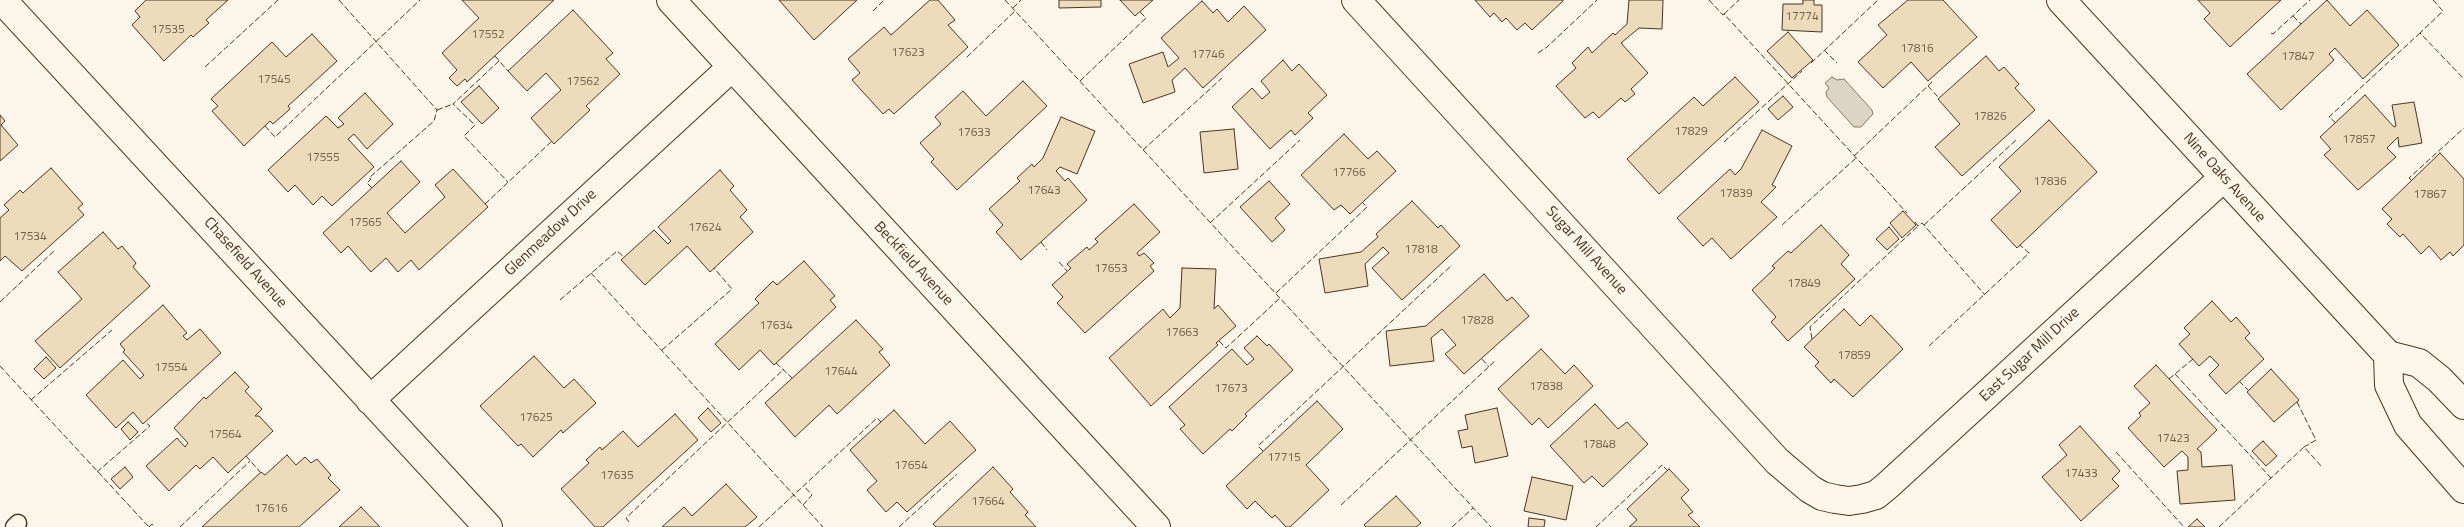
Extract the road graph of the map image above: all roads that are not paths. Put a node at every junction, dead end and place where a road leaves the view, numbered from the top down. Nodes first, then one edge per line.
1 (2, 0) edge
2 (671, 0) edge
3 (1356, 0) edge
4 (2061, 0) edge
5 (732, 67) junction
6 (2223, 178) junction
7 (2388, 355) junction
8 (370, 400) junction
9 (2464, 405) edge
10 (2464, 489) edge
11 (1822, 496) joint
12 (488, 527) edge
13 (1156, 527) edge

1 - 8 street, Chasefield Avenue
2 - 5 street, Beckfield Avenue
3 - 11 street, Sugar Mill Avenue
4 - 6 street, Nine Oaks Avenue
5 - 8 street, Glenmeadow Drive
5 - 13 street, Beckfield Avenue
6 - 7 street, Nine Oaks Avenue
6 - 11 street, East Sugar Mill Drive
7 - 9 street
7 - 10 street
8 - 12 street, Chasefield Avenue

